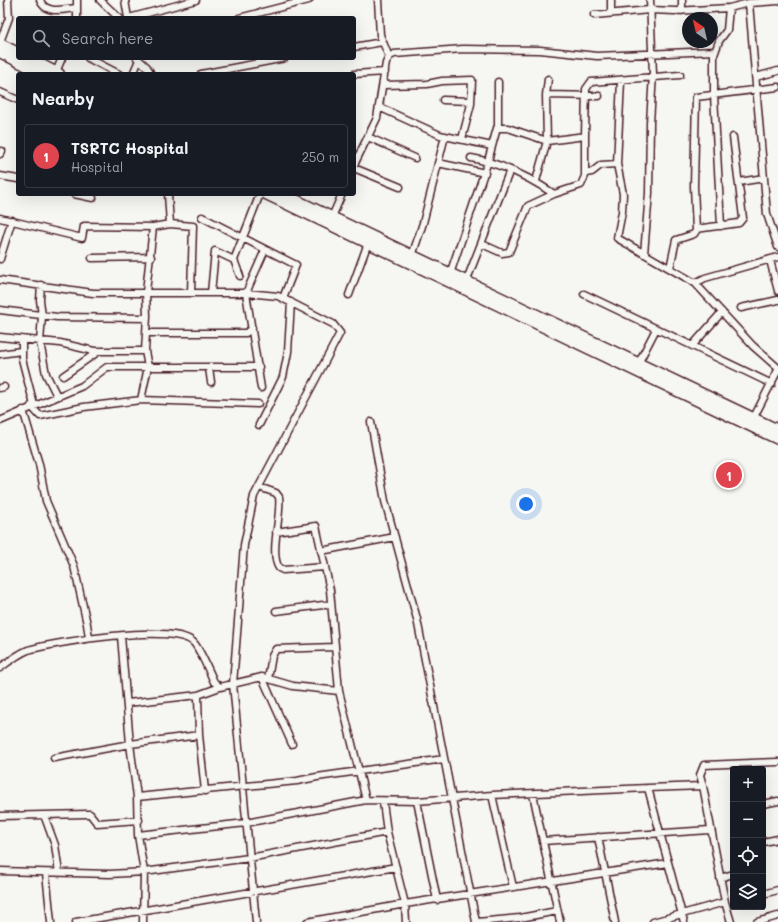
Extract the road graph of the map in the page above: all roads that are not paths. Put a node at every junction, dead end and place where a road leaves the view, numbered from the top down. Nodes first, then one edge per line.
1 (8, 0) edge
2 (40, 0) edge
3 (77, 0) edge
4 (100, 0) edge
5 (125, 0) edge
6 (196, 0) edge
7 (309, 0) edge
8 (378, 0) edge
9 (611, 0) edge
10 (650, 0) edge
11 (682, 0) edge
12 (778, 1) edge
13 (749, 3) junction
14 (77, 8) junction
15 (729, 8) junction
16 (650, 10) junction
17 (682, 11) junction
18 (611, 13) junction
19 (594, 15) dead end
20 (78, 16) edge
21 (117, 16) edge
22 (129, 16) edge
23 (136, 16) edge
24 (247, 16) edge
25 (0, 42) edge
26 (382, 42) junction
27 (356, 46) edge
28 (715, 51) junction
29 (0, 52) edge
30 (16, 52) edge
31 (652, 54) junction
32 (389, 57) junction
33 (32, 60) edge
34 (61, 60) edge
35 (92, 60) edge
36 (138, 60) edge
37 (139, 60) edge
38 (273, 60) edge
39 (241, 66) junction
40 (778, 71) edge
41 (39, 72) edge
42 (56, 72) edge
43 (58, 72) edge
44 (115, 72) edge
45 (134, 72) edge
46 (150, 72) edge
47 (211, 72) edge
48 (242, 72) edge
49 (385, 72) junction
50 (356, 74) edge
51 (680, 75) dead end
52 (652, 77) junction
53 (756, 77) junction
54 (548, 79) dead end
55 (621, 80) junction
56 (498, 82) dead end
57 (383, 84) junction
58 (778, 87) edge
59 (757, 88) junction
60 (0, 92) edge
61 (546, 95) junction
62 (714, 95) junction
63 (585, 96) junction
64 (599, 96) dead end
65 (16, 99) edge
66 (443, 100) dead end
67 (471, 101) junction
68 (379, 107) junction
69 (498, 127) junction
70 (445, 136) junction
71 (585, 136) junction
72 (368, 137) junction
73 (734, 137) dead end
74 (462, 139) junction
75 (547, 141) junction
76 (492, 146) junction
77 (415, 158) dead end
78 (470, 158) dead end
79 (488, 161) junction
80 (356, 163) edge
81 (438, 164) junction
82 (617, 164) junction
83 (356, 168) edge
84 (510, 170) junction
85 (485, 172) junction
86 (585, 173) junction
87 (0, 176) edge
88 (764, 178) junction
89 (16, 179) edge
90 (536, 181) junction
91 (739, 182) junction
92 (400, 187) dead end
93 (554, 194) junction
94 (84, 196) edge
95 (168, 196) edge
96 (259, 196) edge
97 (341, 196) edge
98 (287, 197) edge
99 (93, 198) dead end
100 (202, 217) dead end
101 (332, 217) junction
102 (0, 218) edge
103 (12, 220) junction
104 (170, 224) junction
105 (721, 226) junction
106 (153, 227) junction
107 (696, 229) junction
108 (242, 238) junction
109 (368, 243) junction
110 (482, 244) junction
111 (2, 246) edge
112 (778, 247) edge
113 (265, 250) junction
114 (644, 254) junction
115 (412, 256) junction
116 (151, 257) junction
117 (778, 257) edge
118 (92, 258) dead end
119 (0, 260) edge
120 (234, 260) junction
121 (770, 260) junction
122 (670, 268) junction
123 (240, 276) dead end
124 (448, 278) junction
125 (0, 280) edge
126 (466, 282) junction
127 (696, 283) junction
128 (41, 285) junction
129 (778, 291) edge
130 (146, 292) junction
131 (191, 293) junction
132 (211, 293) junction
133 (246, 294) junction
134 (584, 294) dead end
135 (350, 295) dead end
136 (283, 298) junction
137 (778, 300) edge
138 (291, 302) junction
139 (741, 308) dead end
140 (0, 310) edge
141 (722, 312) junction
142 (42, 316) junction
143 (147, 318) junction
144 (252, 328) junction
145 (656, 329) junction
146 (146, 333) junction
147 (0, 337) edge
148 (22, 340) junction
149 (40, 342) junction
150 (692, 346) junction
151 (21, 351) junction
152 (98, 351) junction
153 (145, 351) junction
154 (0, 354) edge
155 (638, 364) junction
156 (148, 367) junction
157 (259, 367) junction
158 (209, 368) junction
159 (778, 369) edge
160 (63, 376) dead end
161 (211, 382) dead end
162 (772, 384) junction
163 (262, 388) dead end
164 (57, 396) junction
165 (141, 400) junction
166 (258, 404) dead end
167 (33, 406) junction
168 (23, 410) junction
169 (753, 419) junction
170 (0, 421) edge
171 (371, 422) dead end
172 (259, 425) dead end
173 (778, 430) edge
174 (778, 439) edge
175 (259, 487) junction
176 (276, 532) junction
177 (395, 537) junction
178 (321, 551) junction
179 (325, 567) junction
180 (331, 604) junction
181 (276, 611) dead end
182 (121, 636) junction
183 (89, 638) junction
184 (335, 647) junction
185 (0, 668) edge
186 (265, 678) junction
187 (233, 684) junction
188 (220, 687) junction
189 (339, 691) junction
190 (198, 695) junction
191 (128, 703) junction
192 (199, 735) junction
193 (130, 744) junction
194 (292, 744) dead end
195 (54, 758) dead end
196 (444, 759) junction
197 (778, 762) edge
198 (745, 766) edge
199 (730, 767) edge
200 (358, 771) junction
201 (242, 786) junction
202 (703, 786) junction
203 (648, 788) junction
204 (205, 791) junction
205 (534, 794) junction
206 (492, 795) junction
207 (137, 797) junction
208 (453, 799) junction
209 (366, 800) junction
210 (417, 801) junction
211 (778, 801) edge
212 (383, 802) junction
213 (766, 803) edge
214 (44, 815) junction
215 (0, 816) edge
216 (138, 820) junction
217 (246, 823) junction
218 (710, 830) junction
219 (387, 832) junction
220 (661, 834) junction
221 (138, 835) junction
222 (598, 837) junction
223 (778, 839) edge
224 (543, 841) junction
225 (766, 841) edge
226 (250, 858) junction
227 (668, 863) junction
228 (396, 867) junction
229 (0, 871) edge
230 (60, 872) junction
231 (144, 872) junction
232 (605, 872) junction
233 (46, 873) junction
234 (730, 875) edge
235 (720, 878) junction
236 (552, 880) junction
237 (513, 887) junction
238 (778, 890) edge
239 (253, 892) junction
240 (766, 893) edge
241 (469, 894) junction
242 (438, 900) junction
243 (730, 902) edge
244 (725, 903) junction
245 (405, 904) junction
246 (142, 910) junction
247 (557, 911) junction
248 (682, 913) junction
249 (778, 916) edge
250 (332, 920) edge
251 (51, 922) edge
252 (76, 922) edge
253 (143, 922) edge
254 (256, 922) edge
255 (307, 922) edge
256 (406, 922) edge
257 (476, 922) edge
258 (560, 922) edge
259 (615, 922) edge
260 (653, 922) edge
261 (684, 922) edge
262 (731, 922) edge
263 (757, 922) edge

1 - 25 street
2 - 14 street
3 - 14 street
4 - 21 street
5 - 22 street
6 - 23 street
7 - 24 street
8 - 26 street
9 - 18 street
10 - 16 street
11 - 17 street
12 - 13 street
13 - 15 street
13 - 53 street
14 - 20 street
15 - 17 street
15 - 28 street
16 - 17 street
16 - 18 street
16 - 31 street
18 - 19 street
25 - 30 highway
26 - 27 street
26 - 32 street
28 - 31 street
28 - 62 street
29 - 41 highway
31 - 32 street
31 - 52 street
32 - 49 street
33 - 42 highway
34 - 43 street
35 - 44 street
36 - 45 street
37 - 46 street
38 - 39 street
39 - 47 street
39 - 48 street
40 - 53 street
49 - 50 street
49 - 57 street
51 - 52 street
52 - 55 street
52 - 114 street
53 - 59 street
54 - 61 street
55 - 63 street
55 - 82 street
56 - 69 street
57 - 67 street
57 - 68 street
58 - 59 street
59 - 62 street
59 - 88 street
60 - 65 street
61 - 63 street
61 - 75 street
62 - 105 street
62 - 107 street
63 - 64 street
63 - 71 street
66 - 67 street
67 - 74 street
68 - 70 street
68 - 72 street
69 - 75 street
69 - 76 street
70 - 74 street
70 - 81 street
71 - 75 street
71 - 86 street
72 - 77 street
72 - 80 street
73 - 91 street
74 - 76 street
75 - 90 street
76 - 79 street
78 - 79 street
79 - 84 street
79 - 85 street
81 - 85 street
81 - 115 street
82 - 86 street
82 - 114 street
83 - 92 street
84 - 90 street
84 - 110 street
85 - 124 street
86 - 93 street
87 - 89 street
88 - 91 street
88 - 112 street
90 - 93 street
91 - 105 street
93 - 110 street
94 - 99 street
95 - 104 street
96 - 108 street
97 - 101 street
98 - 101 highway
98 - 109 highway
100 - 108 street
101 - 115 highway
102 - 103 street
103 - 106 street
103 - 111 street
104 - 106 street
104 - 131 street
105 - 107 street
106 - 116 street
107 - 122 street
108 - 113 street
108 - 120 street
109 - 124 highway
109 - 135 street
110 - 126 street
111 - 119 street
113 - 133 street
113 - 136 street
114 - 122 street
115 - 124 highway
116 - 118 street
116 - 130 street
117 - 121 street
120 - 123 street
120 - 132 street
121 - 127 street
121 - 129 street
122 - 127 street
124 - 126 highway
124 - 174 highway
125 - 128 street
126 - 155 highway
127 - 141 street
128 - 130 street
128 - 142 street
130 - 131 street
130 - 143 street
131 - 132 street
132 - 133 street
133 - 136 street
133 - 144 street
134 - 145 street
136 - 138 street
137 - 139 street
138 - 172 street
138 - 175 street
140 - 142 street
141 - 150 street
141 - 159 street
142 - 143 street
142 - 149 street
143 - 146 street
144 - 146 street
144 - 157 street
145 - 150 street
145 - 155 street
146 - 153 street
147 - 148 street
148 - 149 street
148 - 151 street
149 - 152 street
149 - 164 street
150 - 162 street
151 - 154 street
151 - 167 street
152 - 153 street
152 - 160 street
153 - 156 street
155 - 169 highway
156 - 158 street
156 - 164 street
156 - 165 street
157 - 158 street
157 - 163 street
158 - 161 street
159 - 162 street
162 - 169 street
164 - 167 street
165 - 166 street
165 - 167 street
167 - 168 street
168 - 170 street
168 - 183 street
169 - 173 highway
171 - 177 street
175 - 176 street
175 - 187 street
176 - 178 street
176 - 179 street
177 - 178 street
177 - 196 street
178 - 179 street
179 - 180 street
180 - 181 street
180 - 184 street
182 - 183 street
182 - 188 street
182 - 191 street
183 - 185 street
184 - 186 street
184 - 189 street
186 - 187 street
186 - 189 street
186 - 194 street
187 - 188 street
187 - 201 street
188 - 190 street
189 - 200 street
190 - 191 street
190 - 192 street
191 - 193 street
192 - 193 street
192 - 204 street
193 - 195 street
193 - 207 street
196 - 200 street
196 - 208 street
197 - 198 street
199 - 202 street
200 - 201 street
200 - 209 street
201 - 204 street
201 - 217 street
202 - 203 street
202 - 218 street
203 - 205 street
203 - 220 street
204 - 207 street
205 - 206 street
205 - 224 street
206 - 208 street
206 - 237 street
207 - 216 street
208 - 210 street
208 - 241 street
209 - 212 street
209 - 217 street
210 - 212 street
210 - 242 street
211 - 213 street
212 - 219 street
214 - 215 street
214 - 216 street
214 - 230 street
216 - 221 street
217 - 221 street
217 - 226 street
218 - 220 street
218 - 235 street
219 - 226 street
219 - 228 street
220 - 222 street
220 - 227 street
221 - 231 street
222 - 224 street
222 - 232 street
223 - 225 street
224 - 236 street
226 - 231 street
226 - 239 street
227 - 232 street
227 - 248 street
228 - 239 street
228 - 245 street
229 - 233 street
230 - 231 street
230 - 233 street
231 - 246 street
232 - 236 street
232 - 259 street
233 - 251 street
234 - 235 street
235 - 244 street
236 - 237 street
236 - 247 street
237 - 241 street
238 - 240 street
239 - 246 street
239 - 254 street
241 - 242 street
241 - 257 street
242 - 245 street
243 - 244 street
244 - 248 street
244 - 262 street
245 - 250 street
245 - 256 street
246 - 252 street
246 - 253 street
247 - 257 street
247 - 258 street
248 - 260 street
248 - 261 street
249 - 263 street
250 - 255 street

